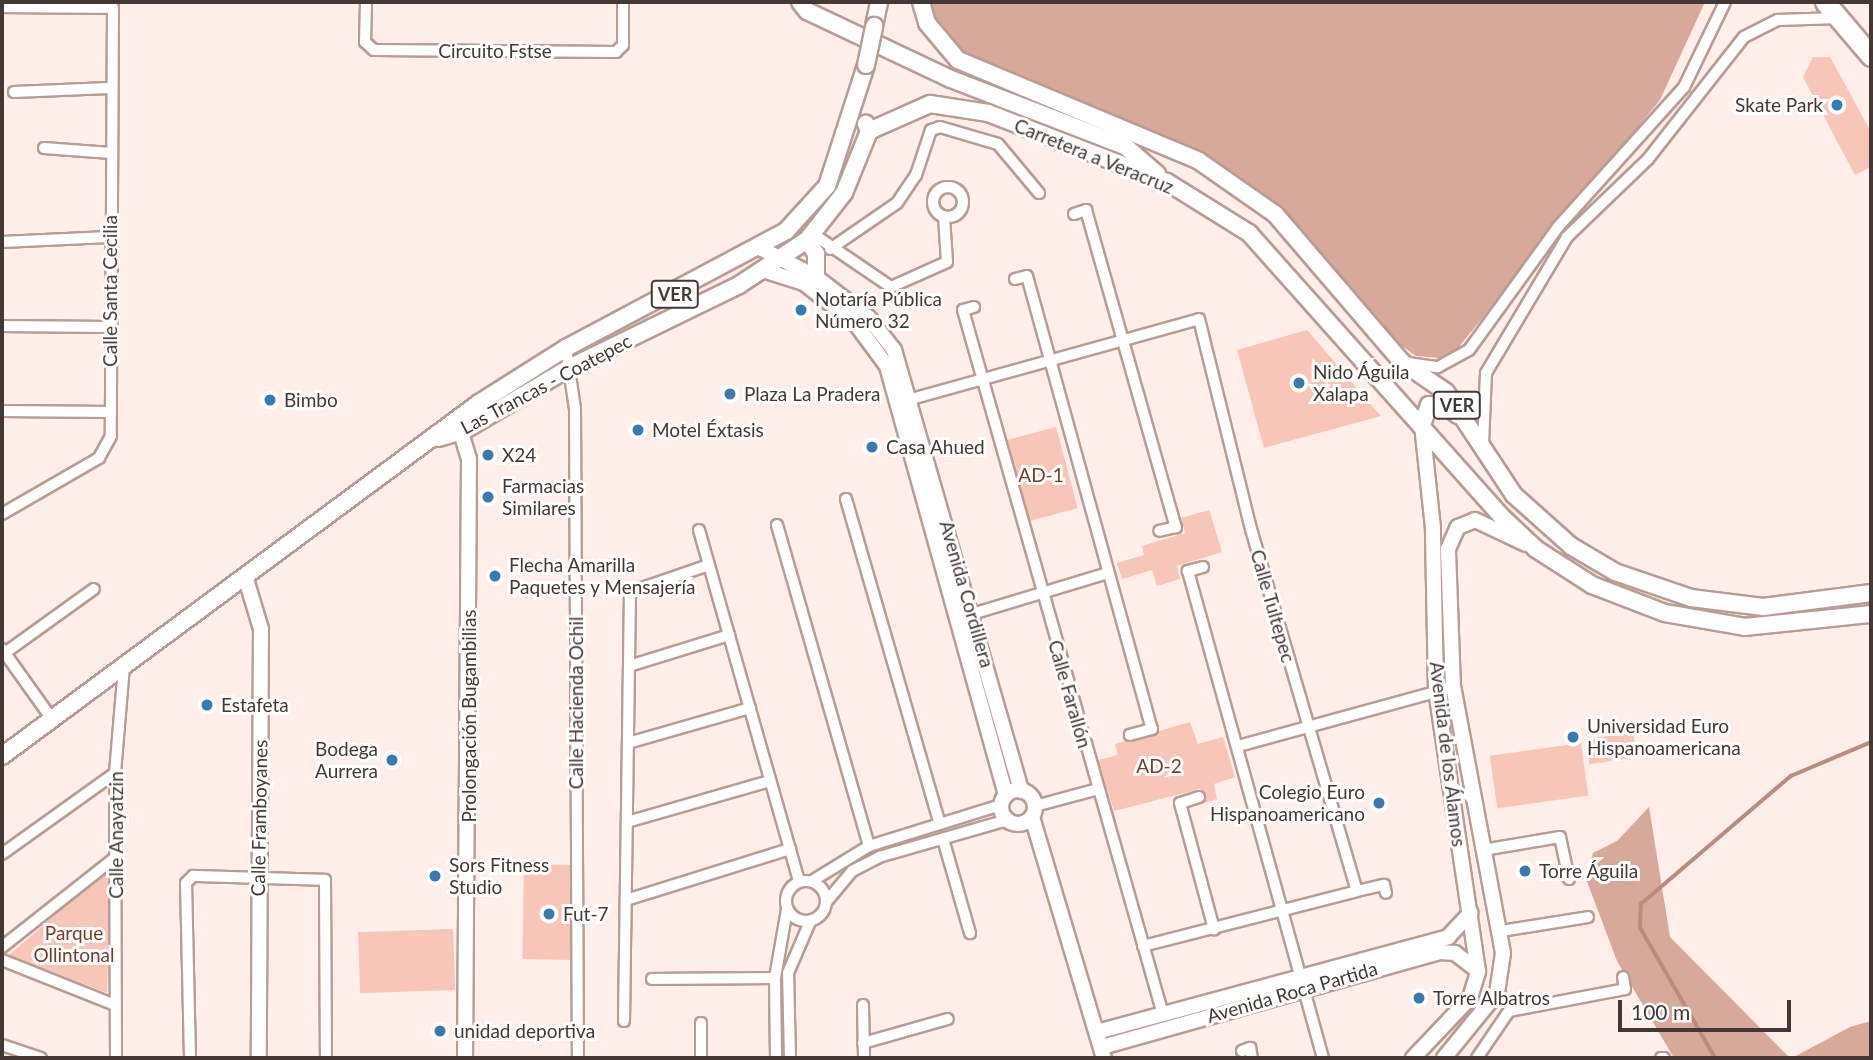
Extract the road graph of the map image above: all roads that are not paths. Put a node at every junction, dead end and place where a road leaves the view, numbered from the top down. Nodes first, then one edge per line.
1 (366, 2) edge
2 (623, 2) edge
3 (800, 2) edge
4 (879, 2) edge
5 (921, 2) edge
6 (1725, 2) edge
7 (1825, 2) edge
8 (2, 7) edge
9 (1839, 18) junction
10 (1857, 39) junction
11 (1871, 56) edge
12 (1871, 65) edge
13 (109, 88) junction
14 (13, 92) dead end
15 (858, 102) junction
16 (1078, 125) junction
17 (869, 131) junction
18 (1145, 135) junction
19 (44, 148) dead end
20 (111, 153) junction
21 (1167, 182) junction
22 (827, 186) junction
23 (844, 193) junction
24 (1039, 193) dead end
25 (1074, 214) dead end
26 (944, 217) dead end
27 (108, 237) junction
28 (810, 237) junction
29 (2, 242) edge
30 (762, 249) junction
31 (830, 249) junction
32 (780, 259) junction
33 (763, 270) junction
34 (816, 277) junction
35 (1015, 279) dead end
36 (974, 307) dead end
37 (1329, 319) junction
38 (2, 326) edge
39 (1372, 326) junction
40 (109, 327) junction
41 (1123, 336) junction
42 (566, 348) junction
43 (1049, 358) junction
44 (1402, 362) junction
45 (571, 366) junction
46 (981, 377) junction
47 (905, 400) junction
48 (2, 411) edge
49 (111, 412) junction
50 (1468, 424) junction
51 (459, 425) junction
52 (1422, 425) junction
53 (1485, 458) junction
54 (846, 499) dead end
55 (2, 514) edge
56 (777, 525) dead end
57 (699, 530) dead end
58 (1159, 531) dead end
59 (1536, 549) junction
60 (709, 565) junction
61 (1203, 567) dead end
62 (1615, 572) junction
63 (1108, 573) junction
64 (246, 579) junction
65 (1582, 580) junction
66 (94, 589) dead end
67 (1041, 593) junction
68 (1871, 593) edge
69 (972, 614) junction
70 (1871, 614) edge
71 (729, 635) junction
72 (3, 652) edge
73 (1450, 659) junction
74 (1435, 661) junction
75 (124, 666) junction
76 (629, 666) junction
77 (1453, 687) junction
78 (1436, 691) junction
79 (750, 708) junction
80 (52, 719) junction
81 (1308, 726) junction
82 (1130, 735) dead end
83 (628, 743) junction
84 (1238, 747) junction
85 (2, 756) edge
86 (115, 773) junction
87 (770, 781) junction
88 (1098, 789) junction
89 (1021, 790) junction
90 (1199, 797) dead end
91 (1004, 800) junction
92 (1033, 812) junction
93 (1007, 820) junction
94 (627, 822) junction
95 (940, 824) junction
96 (907, 834) junction
97 (943, 839) junction
98 (869, 846) junction
99 (910, 848) junction
100 (790, 849) junction
101 (1483, 850) junction
102 (2, 854) edge
103 (116, 857) junction
104 (258, 877) junction
105 (1569, 879) dead end
106 (812, 881) junction
107 (799, 882) junction
108 (1357, 891) junction
109 (1386, 893) dead end
110 (626, 900) junction
111 (827, 901) junction
112 (787, 909) junction
113 (1284, 910) junction
114 (1470, 913) junction
115 (1588, 917) dead end
116 (810, 922) junction
117 (1214, 929) junction
118 (1501, 931) junction
119 (970, 933) dead end
120 (1474, 943) junction
121 (1143, 946) junction
122 (2, 947) edge
123 (1503, 953) junction
124 (2, 960) edge
125 (1478, 971) junction
126 (1623, 977) dead end
127 (775, 978) junction
128 (652, 979) dead end
129 (1302, 979) junction
130 (116, 1005) junction
131 (863, 1005) dead end
132 (1162, 1011) junction
133 (948, 1019) dead end
134 (624, 1021) dead end
135 (775, 1022) junction
136 (789, 1022) junction
137 (701, 1023) dead end
138 (1097, 1032) junction
139 (2, 1045) edge
140 (864, 1053) edge
141 (1103, 1053) edge
142 (41, 1058) edge
143 (116, 1058) edge
144 (190, 1058) edge
145 (259, 1058) edge
146 (326, 1058) edge
147 (465, 1058) edge
148 (578, 1058) edge
149 (701, 1058) edge
150 (776, 1058) edge
151 (790, 1058) edge
152 (1323, 1058) edge
153 (1413, 1058) edge
154 (1444, 1058) edge
155 (1477, 1058) edge

1 - 2 street, Circuito Fstse
3 - 16 main road
4 - 15 main road, Las Trancas - Coatepec, bridge
5 - 18 main road, Carretera a Veracruz / VER
6 - 44 street
7 - 9 highway
8 - 13 street, Calle Santa Cecilia
9 - 10 highway
9 - 53 street
10 - 11 highway
10 - 12 highway
13 - 14 street
13 - 20 street, Calle Santa Cecilia
15 - 17 main road
15 - 22 main road, Las Trancas - Coatepec / VER
16 - 18 main road
16 - 21 main road
17 - 21 main road, Carretera a Veracruz
17 - 23 main road, Las Trancas - Coatepec / VER
18 - 39 main road, Carretera a Veracruz / VER
19 - 20 street
20 - 27 street, Calle Santa Cecilia
21 - 37 main road, Carretera a Veracruz / VER
22 - 23 main road
22 - 30 main road, Las Trancas - Coatepec / VER
23 - 28 main road, Las Trancas - Coatepec / VER
24 - 31 street
25 - 41 street
26 - 31 street
27 - 29 street
27 - 40 street, Calle Santa Cecilia
28 - 31 street
28 - 32 main road, Las Trancas - Coatepec / VER
28 - 34 main road
30 - 32 street, Avenida Cordillera
30 - 42 main road, Las Trancas - Coatepec / VER
32 - 33 main road, Las Trancas - Coatepec / VER
32 - 34 street, Avenida Cordillera
33 - 45 main road, Las Trancas - Coatepec / VER
33 - 47 street, Avenida Cordillera
34 - 47 street, Avenida Cordillera
35 - 43 street
36 - 46 street, Calle Farallón
37 - 39 main road
37 - 52 main road, Carretera a Veracruz / VER
38 - 40 street
39 - 44 main road, Carretera a Veracruz / VER
40 - 49 street, Calle Santa Cecilia
41 - 43 street
41 - 58 street
41 - 81 street, Calle Tultepec
42 - 45 street, Calle Hacienda Ochil
42 - 51 main road, Las Trancas - Coatepec / VER
43 - 46 street
43 - 63 street
44 - 50 main road, Carretera a Veracruz / VER
45 - 51 main road, Las Trancas - Coatepec / VER
45 - 148 street, Calle Hacienda Ochil
46 - 47 street
46 - 67 street, Calle Farallón
47 - 69 street, Avenida Cordillera
47 - 91 street, Avenida Cordillera
48 - 49 street
49 - 55 street, Calle Santa Cecilia
50 - 52 main road
50 - 53 main road, Carretera a Veracruz / VER
51 - 64 main road, Las Trancas - Coatepec
51 - 147 street, Prolongación Bugambilias
52 - 59 main road, Carretera a Veracruz / VER
52 - 74 street, Avenida de los Álamos
53 - 62 main road, Carretera a Veracruz / VER
54 - 95 street
56 - 98 street
57 - 60 street
59 - 65 main road, Carretera a Veracruz / VER
59 - 73 street, Avenida de los Álamos
60 - 71 street
60 - 76 street
61 - 84 street
62 - 65 main road
62 - 68 main road, Carretera a Veracruz / VER
63 - 67 street
63 - 82 street
64 - 75 main road, Las Trancas - Coatepec
64 - 104 street, Calle Framboyanes
65 - 70 main road, Carretera a Veracruz / VER
66 - 72 street
67 - 69 street
67 - 88 street, Calle Farallón
69 - 89 street, Avenida Cordillera
71 - 76 street
71 - 79 street
72 - 80 street
73 - 74 street
73 - 77 street, Avenida de los Álamos
74 - 78 street, Avenida de los Álamos
75 - 80 main road, Las Trancas - Coatepec
75 - 86 street, Calle Anayatzin
76 - 83 street
77 - 78 street
77 - 101 street, Avenida de los Álamos
78 - 81 street
78 - 114 street, Avenida de los Álamos
79 - 83 street
79 - 87 street
80 - 85 main road, Las Trancas - Coatepec
81 - 84 street
81 - 108 street, Calle Tultepec
83 - 94 street
84 - 113 street
86 - 102 street
86 - 103 street, Calle Anayatzin
87 - 94 street
87 - 100 street
88 - 92 street
88 - 121 street, Calle Farallón
89 - 91 street
89 - 92 street
90 - 117 street
91 - 93 street, Avenida Cordillera
91 - 95 street
92 - 93 street
92 - 138 street
93 - 97 street
94 - 110 street
95 - 96 street
96 - 98 street
96 - 99 street
97 - 99 street
97 - 119 street
98 - 106 street
99 - 111 street
100 - 107 street
100 - 110 street
101 - 105 street
101 - 118 street, Avenida de los Álamos
103 - 122 street
103 - 130 street, Calle Anayatzin
104 - 144 street
104 - 145 street, Calle Framboyanes
104 - 146 street
106 - 107 street
106 - 111 street
107 - 112 street
108 - 109 street
108 - 113 street
110 - 134 street
111 - 116 street
112 - 116 street
112 - 127 street
113 - 117 street
113 - 129 street
114 - 120 street, Avenida de los Álamos
114 - 129 street, Avenida Roca Partida
115 - 118 street
116 - 136 street
117 - 121 street
118 - 123 street, Avenida de los Álamos
120 - 123 street
120 - 125 street, Avenida de los Álamos
121 - 132 street, Calle Farallón
123 - 154 street, Avenida de los Álamos
124 - 130 street
125 - 129 street, Avenida Roca Partida
125 - 153 street, Avenida de los Álamos
126 - 155 street
127 - 128 street
127 - 135 street
129 - 132 street, Avenida Roca Partida
129 - 141 street, Avenida Roca Partida
129 - 152 street
130 - 143 street, Calle Anayatzin
131 - 140 street
132 - 138 street, Avenida Roca Partida
133 - 140 street
135 - 136 street
135 - 150 street
136 - 151 street
137 - 149 street
138 - 141 street
139 - 142 street

